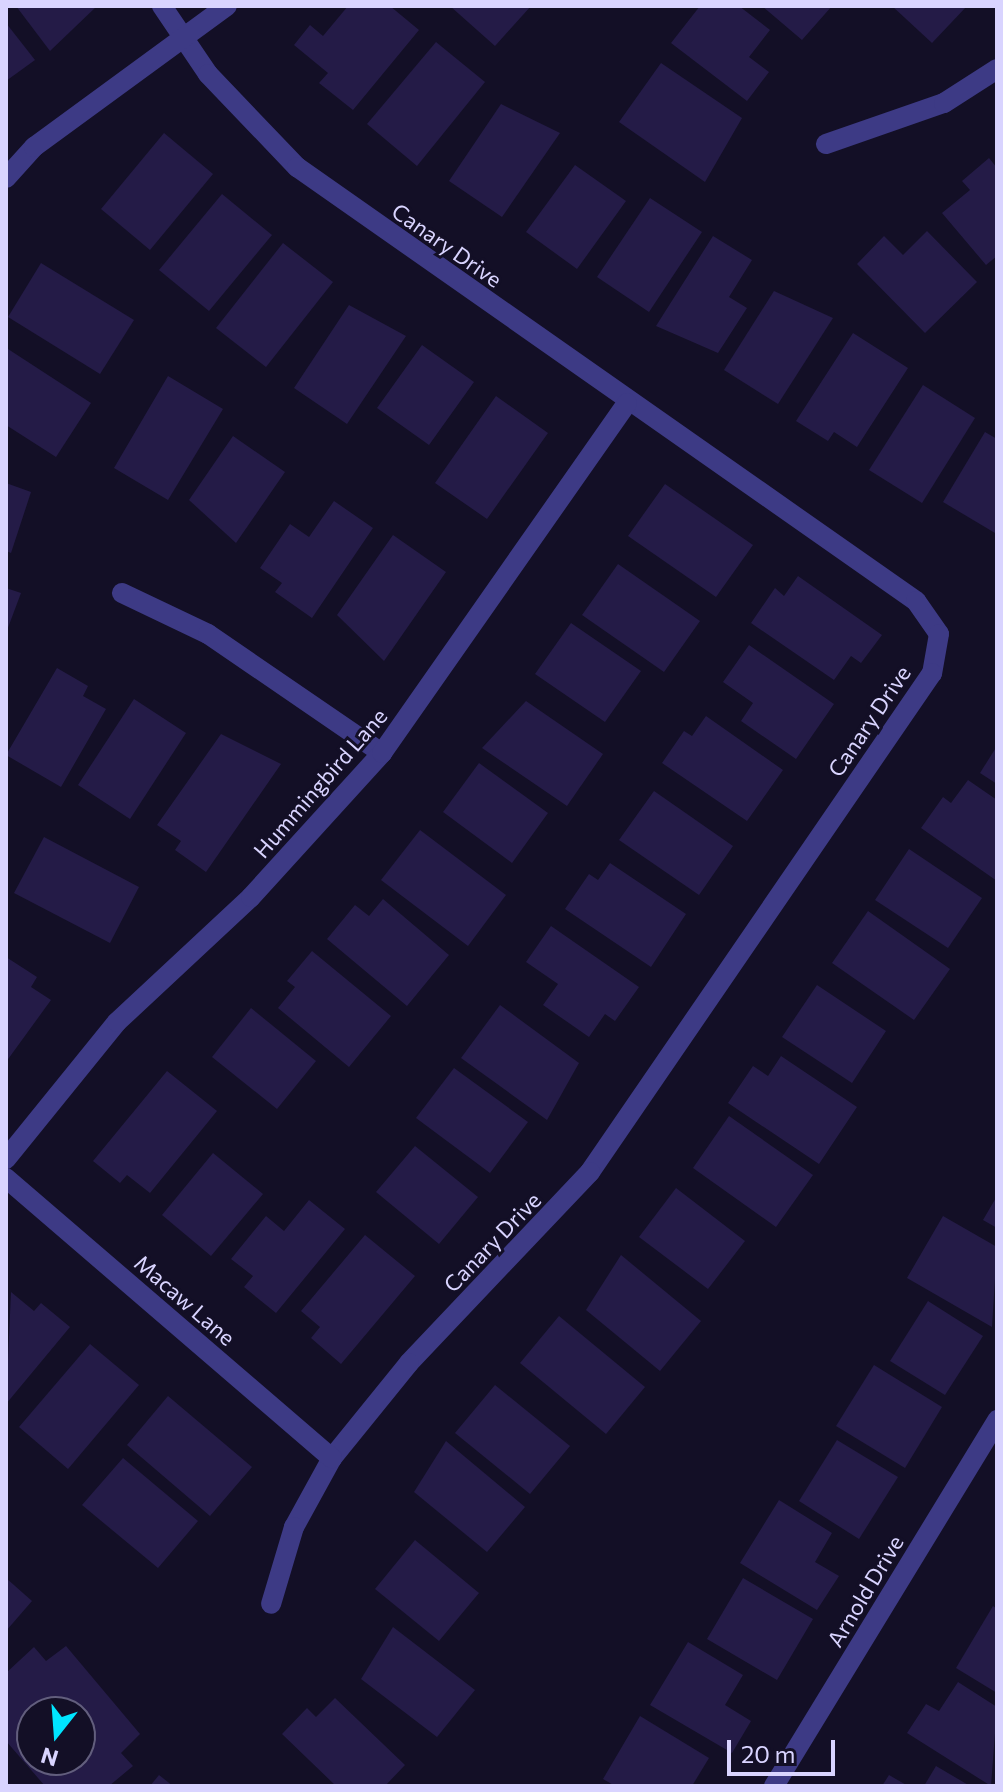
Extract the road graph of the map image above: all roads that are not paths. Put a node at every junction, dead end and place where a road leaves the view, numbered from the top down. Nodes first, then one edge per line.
1 (162, 6) edge
2 (227, 6) edge
3 (184, 39) junction
4 (997, 69) edge
5 (826, 144) dead end
6 (6, 178) edge
7 (627, 403) junction
8 (122, 593) dead end
9 (382, 753) junction
10 (6, 1159) edge
11 (6, 1178) edge
12 (997, 1420) edge
13 (332, 1458) junction
14 (271, 1604) dead end
15 (774, 1786) edge

1 - 3 street, Canary Drive
2 - 3 street
3 - 6 street
3 - 7 street, Canary Drive
4 - 5 street
7 - 9 street, Hummingbird Lane
7 - 13 street, Canary Drive
8 - 9 street
9 - 10 street, Hummingbird Lane
11 - 13 street, Macaw Lane
12 - 15 street, Arnold Drive
13 - 14 street, Canary Drive

